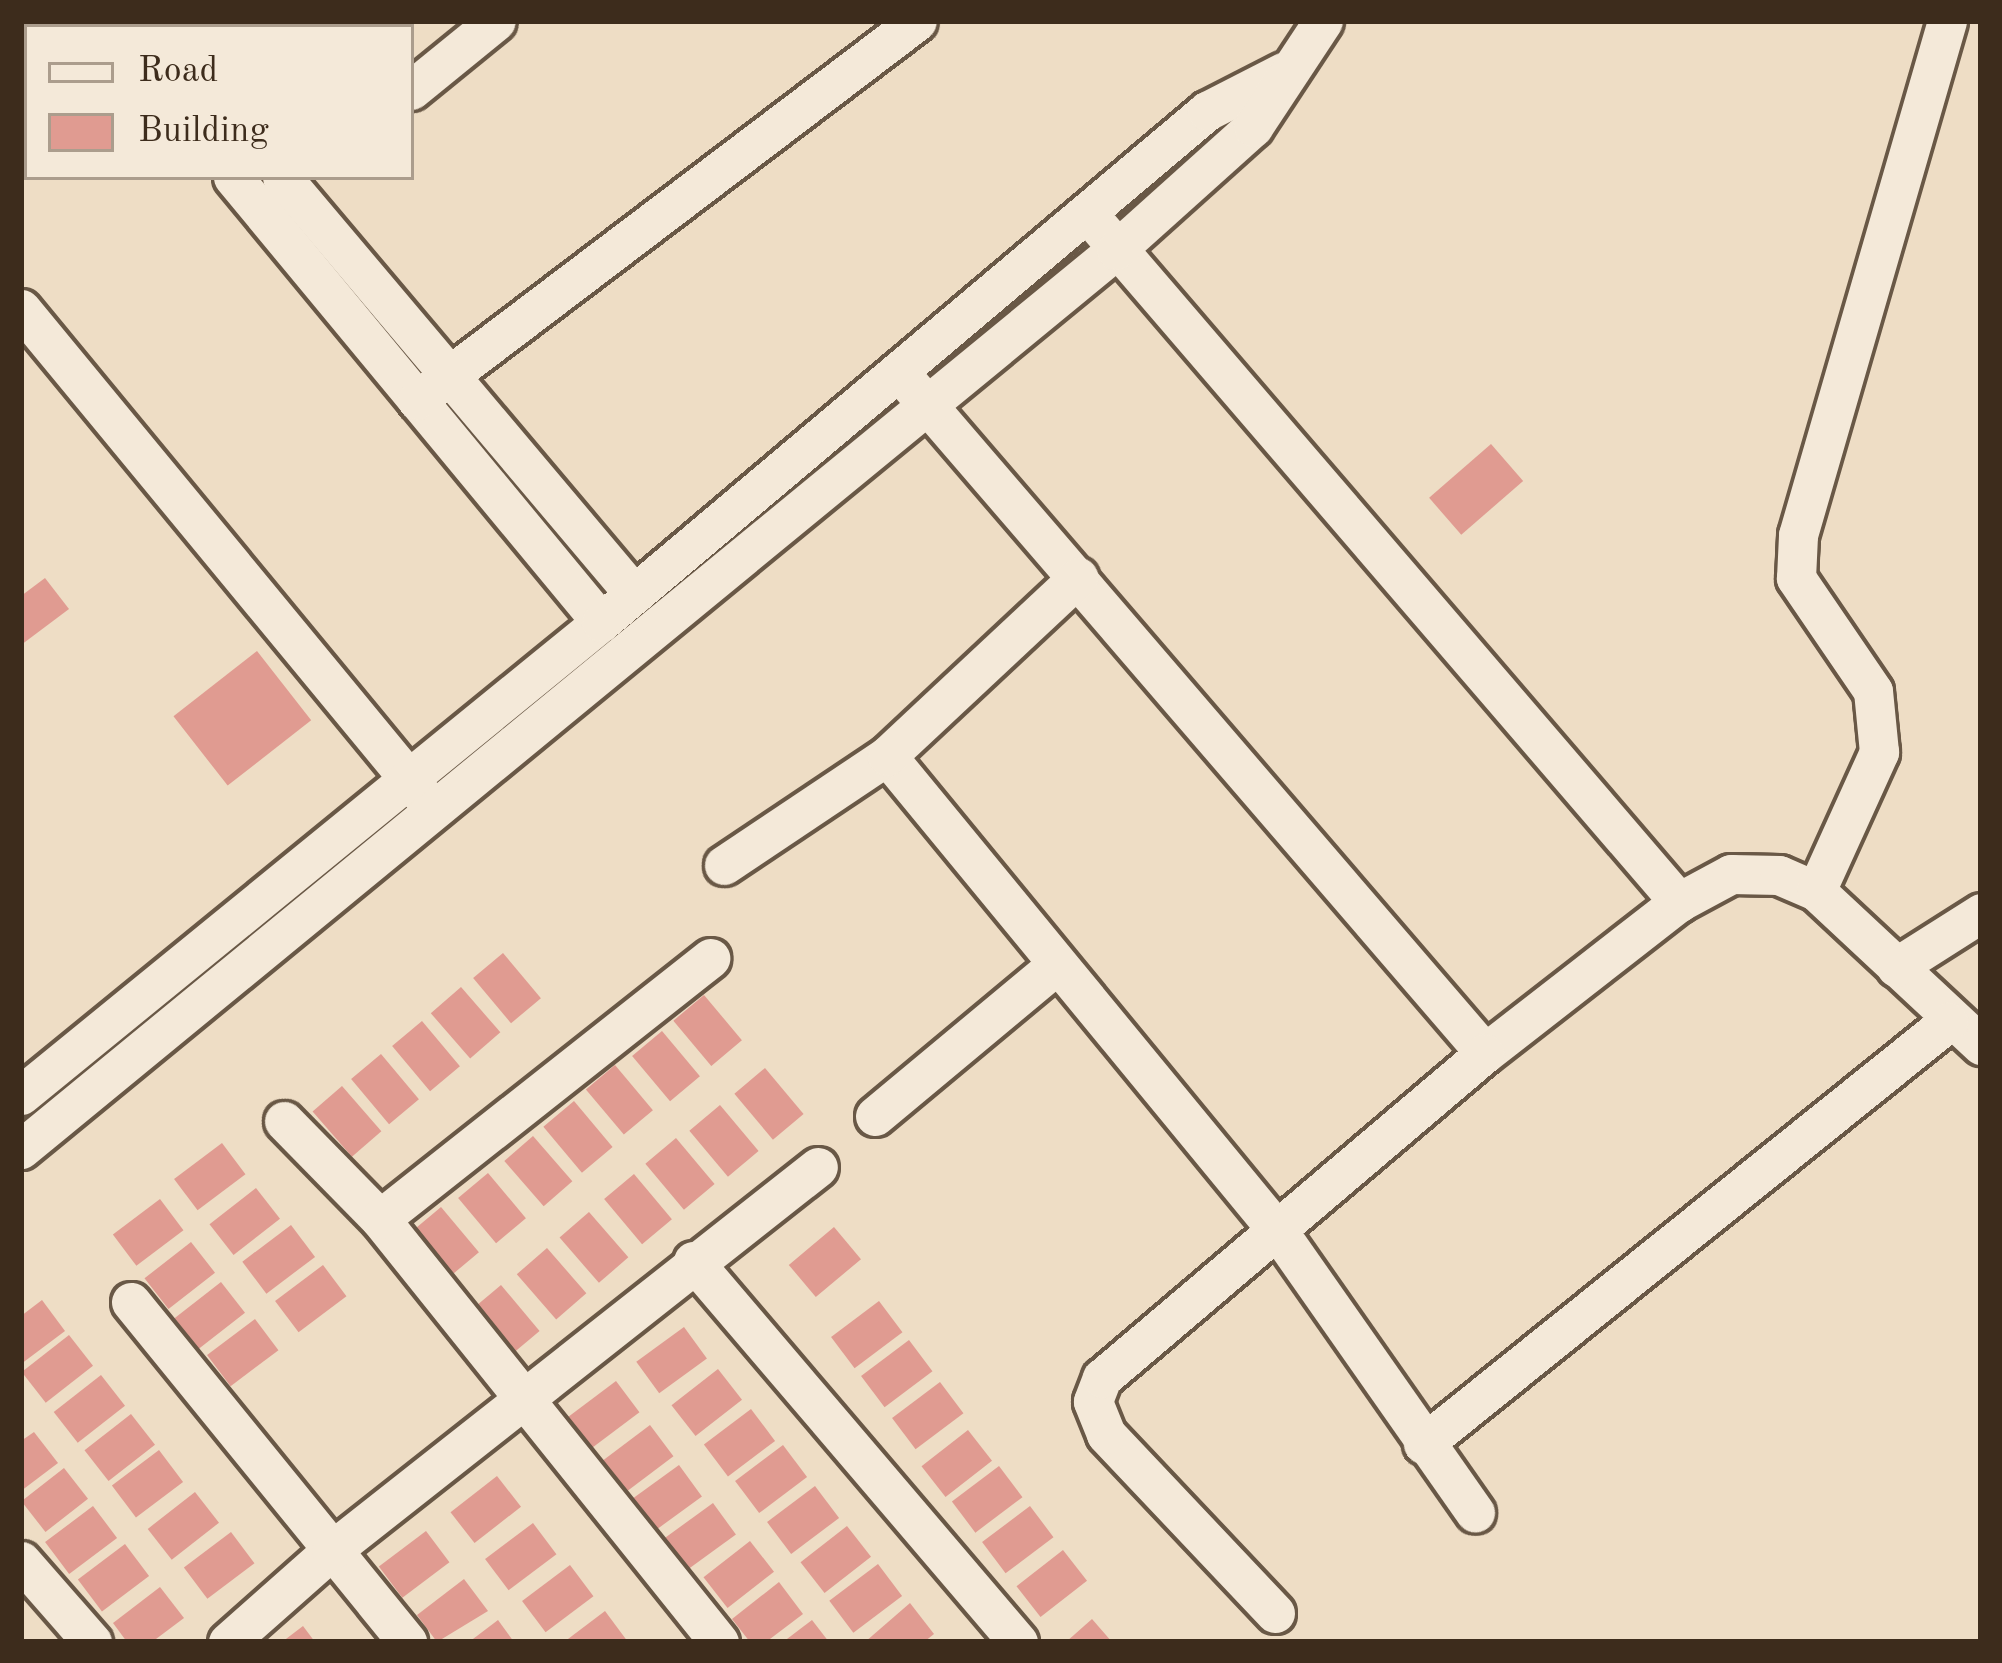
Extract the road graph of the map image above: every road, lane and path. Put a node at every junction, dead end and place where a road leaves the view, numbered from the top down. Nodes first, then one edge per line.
1 (496, 21) edge
2 (917, 21) edge
3 (1323, 21) edge
4 (1947, 21) edge
5 (1282, 72) junction
6 (414, 88) edge
7 (291, 180) edge
8 (237, 183) edge
9 (1088, 212) junction
10 (1116, 250) junction
11 (21, 309) edge
12 (451, 372) junction
13 (897, 373) junction
14 (417, 400) junction
15 (931, 404) junction
16 (1078, 577) junction
17 (619, 608) junction
18 (646, 638) junction
19 (887, 756) junction
20 (409, 780) junction
21 (436, 812) junction
22 (724, 865) dead end
23 (1816, 890) junction
24 (1679, 902) junction
25 (1981, 913) edge
26 (710, 958) dead end
27 (1054, 966) junction
28 (1896, 967) junction
29 (1948, 1022) junction
30 (1981, 1045) edge
31 (1484, 1053) junction
32 (21, 1095) edge
33 (875, 1116) dead end
34 (284, 1120) dead end
35 (22, 1148) edge
36 (818, 1166) dead end
37 (380, 1219) junction
38 (1280, 1234) junction
39 (693, 1261) junction
40 (130, 1302) dead end
41 (523, 1400) junction
42 (1423, 1444) junction
43 (1475, 1513) dead end
44 (331, 1551) junction
45 (21, 1561) edge
46 (1275, 1613) dead end
47 (92, 1642) edge
48 (228, 1642) edge
49 (407, 1642) edge
50 (719, 1642) edge
51 (1018, 1642) edge

1 - 6 street
2 - 12 street
3 - 5 street
4 - 23 street
5 - 9 street
5 - 10 street
7 - 8 street
7 - 12 street
8 - 14 street
9 - 10 street
9 - 13 street
10 - 15 street
10 - 24 street
11 - 20 street
12 - 14 street
12 - 17 street
13 - 15 street
13 - 17 street
14 - 17 street
15 - 16 street
15 - 18 street
16 - 19 street
16 - 31 street
17 - 18 street
17 - 20 street
18 - 21 street
19 - 22 street
19 - 27 street
20 - 21 street
20 - 32 street
21 - 35 street
23 - 24 street
23 - 28 street
24 - 31 street
25 - 28 street
26 - 37 street
27 - 33 street
27 - 38 street
28 - 29 street
29 - 30 street
29 - 42 street
31 - 38 street
34 - 37 street
36 - 39 street
37 - 41 street
38 - 42 street
38 - 46 street
39 - 41 street
39 - 51 street
40 - 44 street
41 - 44 street
41 - 50 street
42 - 43 street
44 - 48 street
44 - 49 street
45 - 47 street

